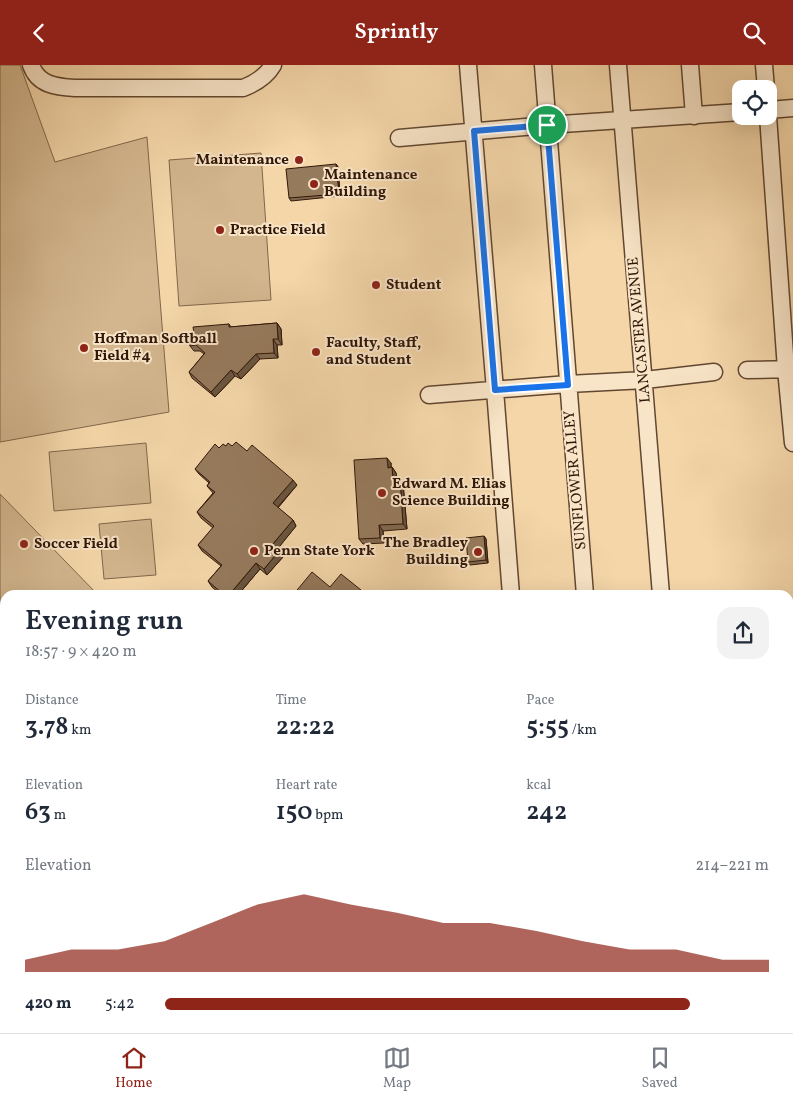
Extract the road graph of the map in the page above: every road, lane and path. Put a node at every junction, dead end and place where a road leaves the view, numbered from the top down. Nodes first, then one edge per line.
1 (30, 65) edge
2 (273, 65) edge
3 (468, 65) edge
4 (543, 65) edge
5 (618, 65) edge
6 (690, 65) edge
7 (764, 65) edge
8 (765, 80) edge
9 (793, 108) edge
10 (777, 109) edge
11 (732, 113) edge
12 (694, 116) junction
13 (623, 119) junction
14 (547, 125) junction
15 (769, 125) edge
16 (474, 131) junction
17 (399, 138) dead end
18 (789, 369) edge
19 (747, 370) dead end
20 (714, 371) dead end
21 (645, 380) junction
22 (568, 385) junction
23 (495, 390) junction
24 (429, 395) dead end
25 (793, 443) edge
26 (511, 590) edge
27 (585, 590) edge
28 (662, 590) edge

1 - 2 street
3 - 16 street
4 - 14 street, SUNFLOWER ALLEY
5 - 13 street, LANCASTER AVENUE
6 - 12 street
7 - 8 street
9 - 10 street
11 - 12 street
12 - 13 street
13 - 14 street
13 - 21 street, LANCASTER AVENUE
14 - 16 street
14 - 22 street, SUNFLOWER ALLEY
15 - 18 street
16 - 17 street
16 - 23 street
18 - 19 street
18 - 25 street
20 - 21 street
21 - 22 street
21 - 28 street, LANCASTER AVENUE
22 - 23 street
22 - 27 street, SUNFLOWER ALLEY
23 - 24 street
23 - 26 street

